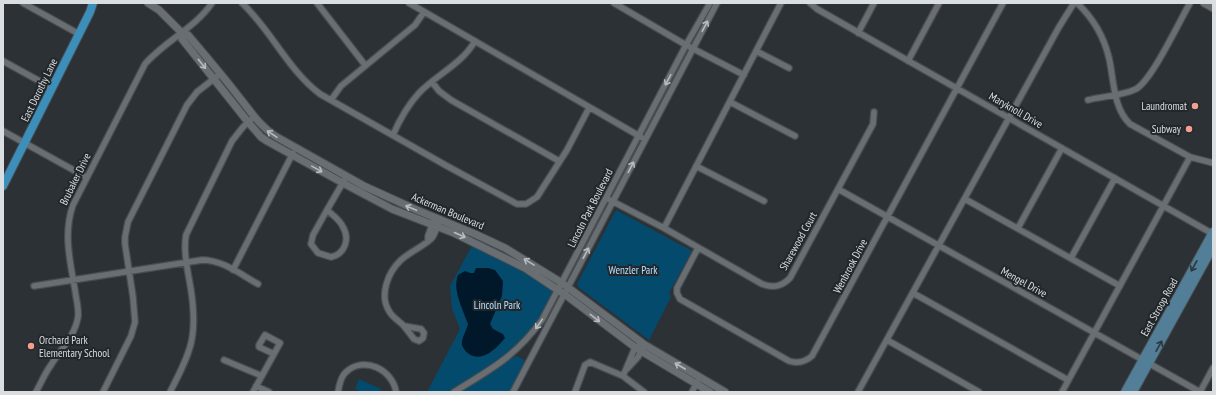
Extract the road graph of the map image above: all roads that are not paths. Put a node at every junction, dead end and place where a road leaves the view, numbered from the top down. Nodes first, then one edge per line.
1 (23, 3) edge
2 (93, 3) edge
3 (148, 3) edge
4 (212, 3) edge
5 (242, 3) edge
6 (317, 3) edge
7 (409, 3) edge
8 (614, 3) edge
9 (710, 3) edge
10 (717, 3) edge
11 (781, 3) edge
12 (810, 3) edge
13 (874, 3) edge
14 (939, 3) edge
15 (1004, 3) edge
16 (1076, 3) edge
17 (1190, 3) edge
18 (1204, 3) edge
19 (1213, 8) edge
20 (424, 12) junction
21 (181, 32) junction
22 (858, 33) junction
23 (79, 34) junction
24 (475, 41) junction
25 (686, 45) junction
26 (693, 49) junction
27 (756, 51) junction
28 (3, 61) edge
29 (908, 61) junction
30 (365, 65) junction
31 (789, 68) dead end
32 (220, 74) junction
33 (744, 74) junction
34 (213, 79) junction
35 (432, 82) junction
36 (52, 88) junction
37 (957, 89) junction
38 (1116, 94) junction
39 (331, 100) junction
40 (1088, 100) dead end
41 (730, 102) junction
42 (589, 108) junction
43 (874, 112) dead end
44 (1010, 118) junction
45 (251, 120) junction
46 (3, 131) edge
47 (393, 135) junction
48 (638, 136) junction
49 (795, 136) dead end
50 (645, 140) junction
51 (24, 144) junction
52 (295, 148) junction
53 (1062, 148) junction
54 (291, 155) junction
55 (1190, 157) junction
56 (559, 161) junction
57 (1213, 163) edge
58 (696, 166) junction
59 (86, 178) junction
60 (1115, 178) junction
61 (344, 180) junction
62 (3, 186) edge
63 (838, 189) junction
64 (606, 198) junction
65 (965, 199) junction
66 (764, 201) dead end
67 (613, 202) junction
68 (1164, 206) junction
69 (327, 210) junction
70 (888, 217) junction
71 (436, 222) junction
72 (664, 228) junction
73 (1018, 228) junction
74 (1213, 233) edge
75 (940, 246) junction
76 (1213, 247) edge
77 (698, 248) junction
78 (1071, 258) junction
79 (186, 263) junction
80 (233, 270) junction
81 (129, 272) junction
82 (73, 281) junction
83 (258, 284) dead end
84 (34, 286) dead end
85 (1120, 286) junction
86 (563, 288) junction
87 (913, 293) junction
88 (404, 326) dead end
89 (1094, 332) junction
90 (887, 340) junction
91 (640, 347) junction
92 (274, 354) dead end
93 (224, 360) dead end
94 (1146, 361) junction
95 (1213, 368) edge
96 (262, 376) junction
97 (623, 376) junction
98 (698, 380) junction
99 (1068, 380) junction
100 (256, 386) junction
101 (36, 392) edge
102 (103, 392) edge
103 (170, 392) edge
104 (253, 392) edge
105 (269, 392) edge
106 (338, 392) edge
107 (396, 392) edge
108 (454, 392) edge
109 (513, 392) edge
110 (575, 392) edge
111 (644, 392) edge
112 (692, 392) edge
113 (710, 392) edge
114 (725, 392) edge
115 (858, 392) edge
116 (979, 392) edge
117 (1062, 392) edge
118 (1124, 392) edge
119 (1133, 392) edge
120 (1200, 392) edge

1 - 23 street
2 - 23 main road, East Dorothy Lane
3 - 21 street, Ackerman Boulevard
4 - 21 street, Brubaker Drive
5 - 39 street
6 - 30 street
7 - 20 street
8 - 25 street
9 - 25 street, Lincoln Park Boulevard
26 -> 10 street, Lincoln Park Boulevard
11 - 27 street
12 - 22 street, Maryknoll Drive
13 - 22 street
14 - 29 street
15 - 37 street, Wenbrook Drive
16 - 38 street
16 - 44 street
17 - 38 street
18 - 19 street
20 - 24 street
20 - 30 street
21 - 32 street, Ackerman Boulevard
21 -> 34 street, Ackerman Boulevard
21 - 59 street, Brubaker Drive
22 - 29 street, Maryknoll Drive
23 - 36 main road, East Dorothy Lane
24 - 35 street
24 - 42 street
25 - 26 street
25 -> 48 street, Lincoln Park Boulevard
26 - 33 street
26 - 50 street, Lincoln Park Boulevard
27 - 31 street
27 - 33 street
28 - 36 street
29 - 37 street, Maryknoll Drive
30 - 39 street
32 - 34 street
32 - 45 street, Ackerman Boulevard
33 - 41 street
34 - 45 street, Ackerman Boulevard
34 - 81 street
35 - 47 street
35 - 56 street
36 - 51 main road, East Dorothy Lane
37 - 44 street, Maryknoll Drive
37 - 70 street, Wenbrook Drive
38 - 40 street
38 - 55 street
39 - 47 street
41 - 49 street
41 - 58 street
42 - 48 street
42 - 56 street
43 - 63 street, Sharewood Court
44 - 53 street, Maryknoll Drive
44 - 65 street
52 -> 45 street, Ackerman Boulevard
45 - 54 street, Ackerman Boulevard
45 - 79 street
46 - 51 street
47 - 56 street
48 - 50 street
48 - 64 street, Lincoln Park Boulevard
67 -> 50 street, Lincoln Park Boulevard
51 - 59 street
51 - 62 main road, East Dorothy Lane
52 - 54 street
52 - 61 street, Ackerman Boulevard
53 - 60 street, Maryknoll Drive
53 - 73 street
54 -> 61 street, Ackerman Boulevard
54 - 80 street
55 - 57 street
55 - 68 street
58 - 66 street
58 - 72 street
59 - 82 street, Brubaker Drive
60 - 68 street, Maryknoll Drive
60 - 78 street
61 - 69 street
61 - 71 street, Ackerman Boulevard
63 - 70 street, Mengel Drive
63 - 77 street, Sharewood Court
64 - 67 street, Sharewood Court
64 - 86 street, Lincoln Park Boulevard
65 - 73 street
65 - 75 street
67 - 72 street, Sharewood Court
86 -> 67 street, Lincoln Park Boulevard
68 - 74 street, Maryknoll Drive
68 - 85 street
69 - 69 street
70 - 75 street, Mengel Drive
70 - 77 street, Wenbrook Drive
71 - 86 street, Ackerman Boulevard
71 - 88 street
72 - 77 street, Sharewood Court
73 - 78 street
74 -> 94 main road, East Stroop Road
75 - 87 street
75 - 89 street, Mengel Drive
94 -> 76 main road, East Stroop Road
78 - 85 street
79 - 80 street
79 - 81 street
79 - 103 street
80 - 83 street
81 - 82 street
81 - 102 street
82 - 84 street
82 - 101 street, Brubaker Drive
85 - 89 street
86 - 91 street, Ackerman Boulevard
86 -> 108 street, Lincoln Park Boulevard
86 - 109 street, Lincoln Park Boulevard
87 - 90 street
87 - 99 street
89 - 94 street, Mengel Drive
89 - 99 street
90 - 115 street
90 - 116 street
91 - 97 street
91 - 98 street, Ackerman Boulevard
92 - 96 street
93 - 96 street
94 - 118 main road, East Stroop Road
94 - 119 main road, East Stroop Road
94 - 120 street, Mengel Drive
95 - 120 street
96 - 100 street
97 - 110 street
97 - 111 street
98 - 112 street
98 - 113 street, Ackerman Boulevard
98 - 114 street, Ackerman Boulevard
99 - 117 street
100 - 104 street
100 - 105 street
106 - 107 street

